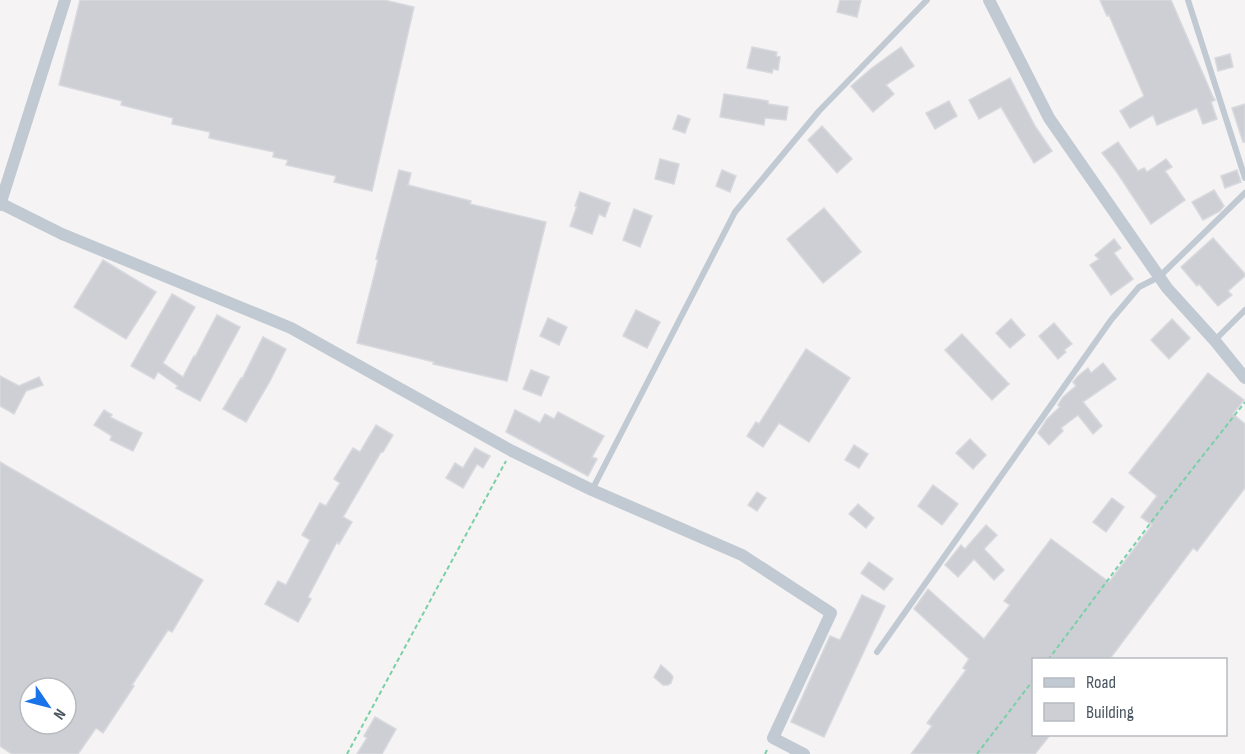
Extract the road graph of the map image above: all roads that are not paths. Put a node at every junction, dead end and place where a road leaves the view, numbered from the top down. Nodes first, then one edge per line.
1 (65, 0) edge
2 (927, 0) edge
3 (989, 0) edge
4 (1188, 0) edge
5 (1245, 178) edge
6 (1245, 193) edge
7 (0, 204) edge
8 (1159, 277) junction
9 (1245, 310) edge
10 (1215, 341) junction
11 (1245, 378) edge
12 (592, 490) junction
13 (877, 652) dead end
14 (804, 754) edge

1 - 7 street
2 - 12 lane
3 - 8 street
4 - 5 lane
6 - 8 lane
7 - 12 street
8 - 10 street
8 - 13 lane
9 - 10 lane
10 - 11 street
12 - 14 street

